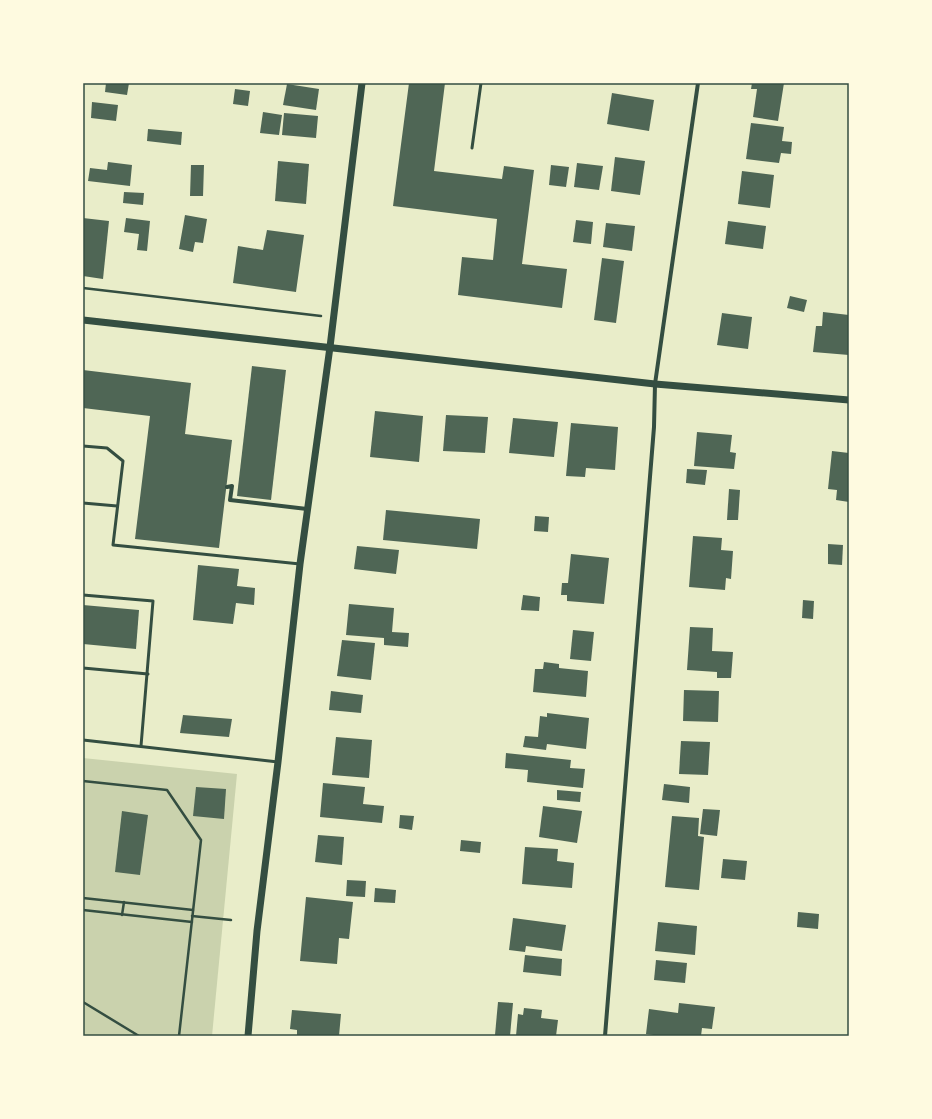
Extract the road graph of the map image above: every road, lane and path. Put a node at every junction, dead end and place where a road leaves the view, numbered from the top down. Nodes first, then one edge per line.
1 (362, 83) edge
2 (481, 83) edge
3 (698, 83) edge
4 (472, 148) dead end
5 (83, 288) edge
6 (333, 318) junction
7 (83, 320) edge
8 (330, 347) junction
9 (655, 384) junction
10 (849, 400) edge
11 (83, 446) edge
12 (226, 487) dead end
13 (83, 504) edge
14 (118, 506) junction
15 (307, 509) junction
16 (300, 564) junction
17 (83, 595) edge
18 (83, 668) edge
19 (148, 674) junction
20 (83, 740) edge
21 (141, 746) junction
22 (278, 762) junction
23 (83, 781) edge
24 (83, 898) edge
25 (124, 902) junction
26 (83, 910) edge
27 (193, 910) junction
28 (122, 914) junction
29 (192, 916) junction
30 (231, 920) dead end
31 (192, 922) junction
32 (83, 1002) edge
33 (138, 1036) edge
34 (179, 1036) edge
35 (248, 1036) edge
36 (605, 1036) edge

1 - 6 street
2 - 4 lane
3 - 9 street
5 - 6 path
6 - 8 street
7 - 8 street
8 - 9 street
8 - 15 street
9 - 10 street
9 - 36 street
11 - 14 lane
12 - 15 street
13 - 14 lane
14 - 16 lane
15 - 16 street
16 - 22 street
17 - 19 lane
18 - 19 lane
19 - 21 lane
20 - 21 lane
21 - 22 lane
22 - 35 street
23 - 27 path
24 - 25 path
25 - 27 path
25 - 28 path
26 - 28 path
27 - 29 path
28 - 31 path
29 - 30 path
29 - 31 path
31 - 34 path
32 - 33 path

